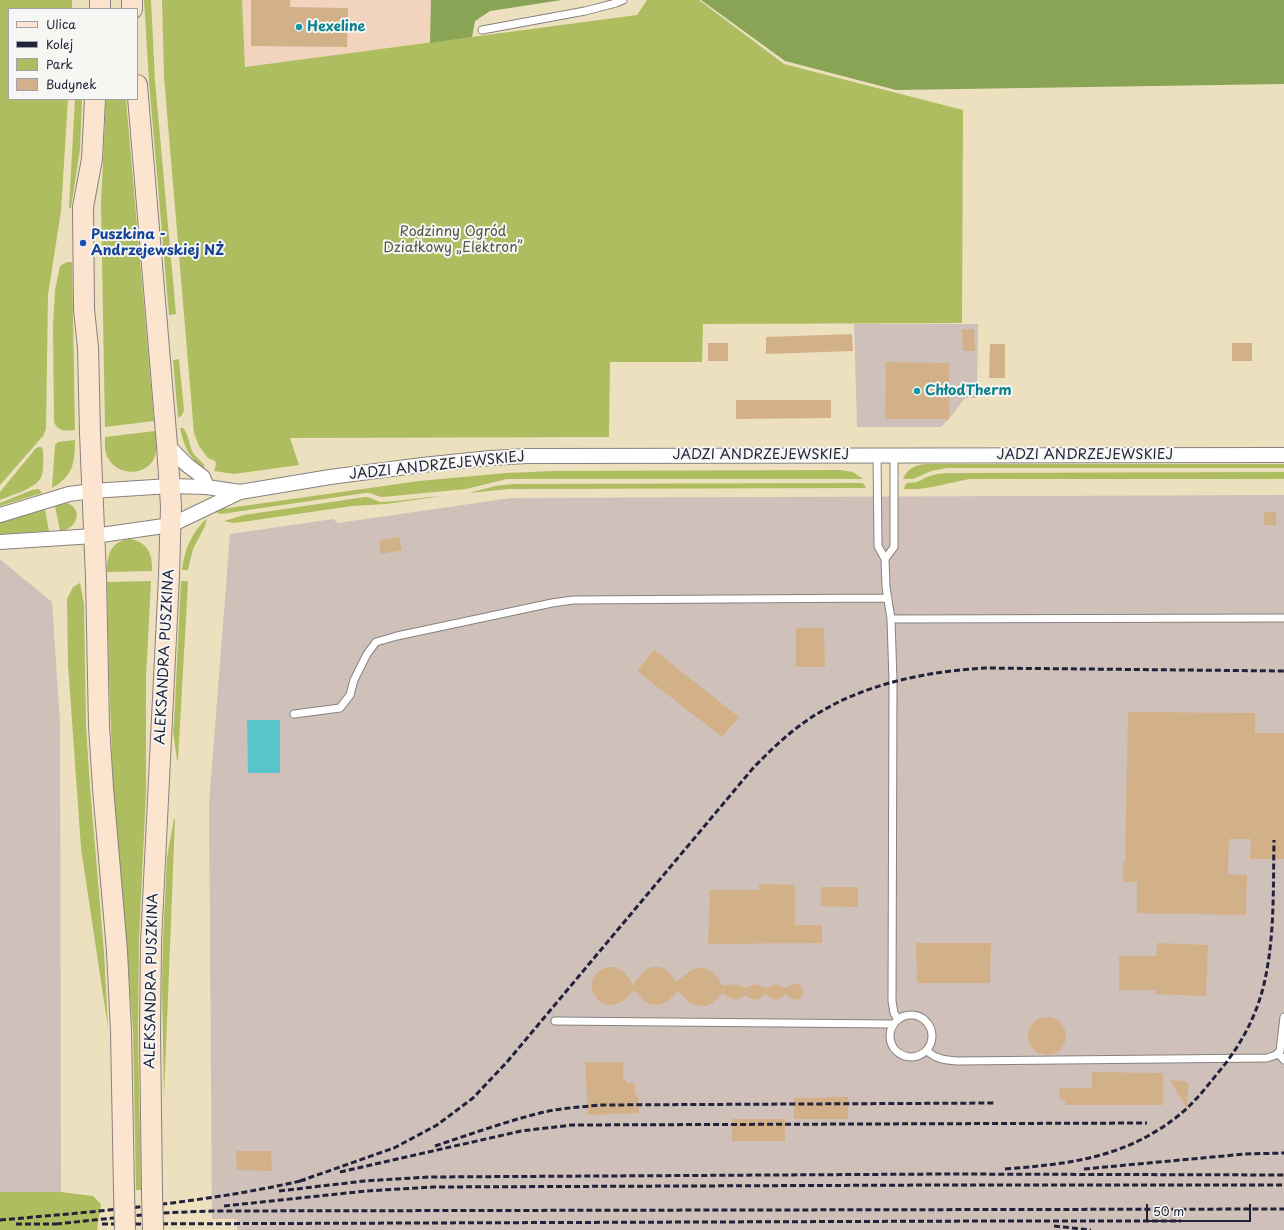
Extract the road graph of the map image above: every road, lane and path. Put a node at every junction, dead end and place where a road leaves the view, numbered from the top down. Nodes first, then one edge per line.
1 (623, 0) edge
2 (482, 30) dead end
3 (138, 98) edge
4 (95, 100) edge
5 (167, 445) junction
6 (878, 455) junction
7 (894, 455) junction
8 (1284, 455) edge
9 (170, 486) junction
10 (207, 487) junction
11 (92, 491) junction
12 (240, 492) junction
13 (0, 515) edge
14 (171, 525) junction
15 (94, 536) junction
16 (0, 542) edge
17 (885, 559) junction
18 (888, 598) junction
19 (1284, 618) edge
20 (891, 620) junction
21 (294, 714) dead end
22 (1284, 1017) edge
23 (556, 1022) dead end
24 (895, 1022) junction
25 (927, 1051) junction
26 (1278, 1053) junction
27 (1284, 1060) edge
28 (125, 1230) edge
29 (153, 1230) edge

1 - 2 lane
3 - 5 main road, ALEKSANDRA PUSZKINA
4 - 11 main road, ALEKSANDRA PUSZKINA
5 - 9 main road, ALEKSANDRA PUSZKINA
5 - 10 street
6 - 7 street, JADZI ANDRZEJEWSKIEJ
6 - 12 street, JADZI ANDRZEJEWSKIEJ
6 - 17 lane
7 - 8 street, JADZI ANDRZEJEWSKIEJ
7 - 17 lane
9 - 10 street, JADZI ANDRZEJEWSKIEJ
9 - 11 street, JADZI ANDRZEJEWSKIEJ
9 - 14 main road, ALEKSANDRA PUSZKINA
10 - 12 street, JADZI ANDRZEJEWSKIEJ
11 - 13 street, JADZI ANDRZEJEWSKIEJ
11 - 15 main road, ALEKSANDRA PUSZKINA
12 - 14 street, JADZI ANDRZEJEWSKIEJ
14 - 15 street, JADZI ANDRZEJEWSKIEJ
14 - 29 main road, ALEKSANDRA PUSZKINA, bridge
15 - 16 street, JADZI ANDRZEJEWSKIEJ
15 - 28 main road, ALEKSANDRA PUSZKINA, bridge
17 - 18 lane
18 - 20 lane
18 - 21 lane
19 - 20 lane
20 - 24 lane
22 - 26 lane
23 - 24 lane
24 - 25 lane
24 - 25 lane
25 - 26 lane
26 - 27 lane

